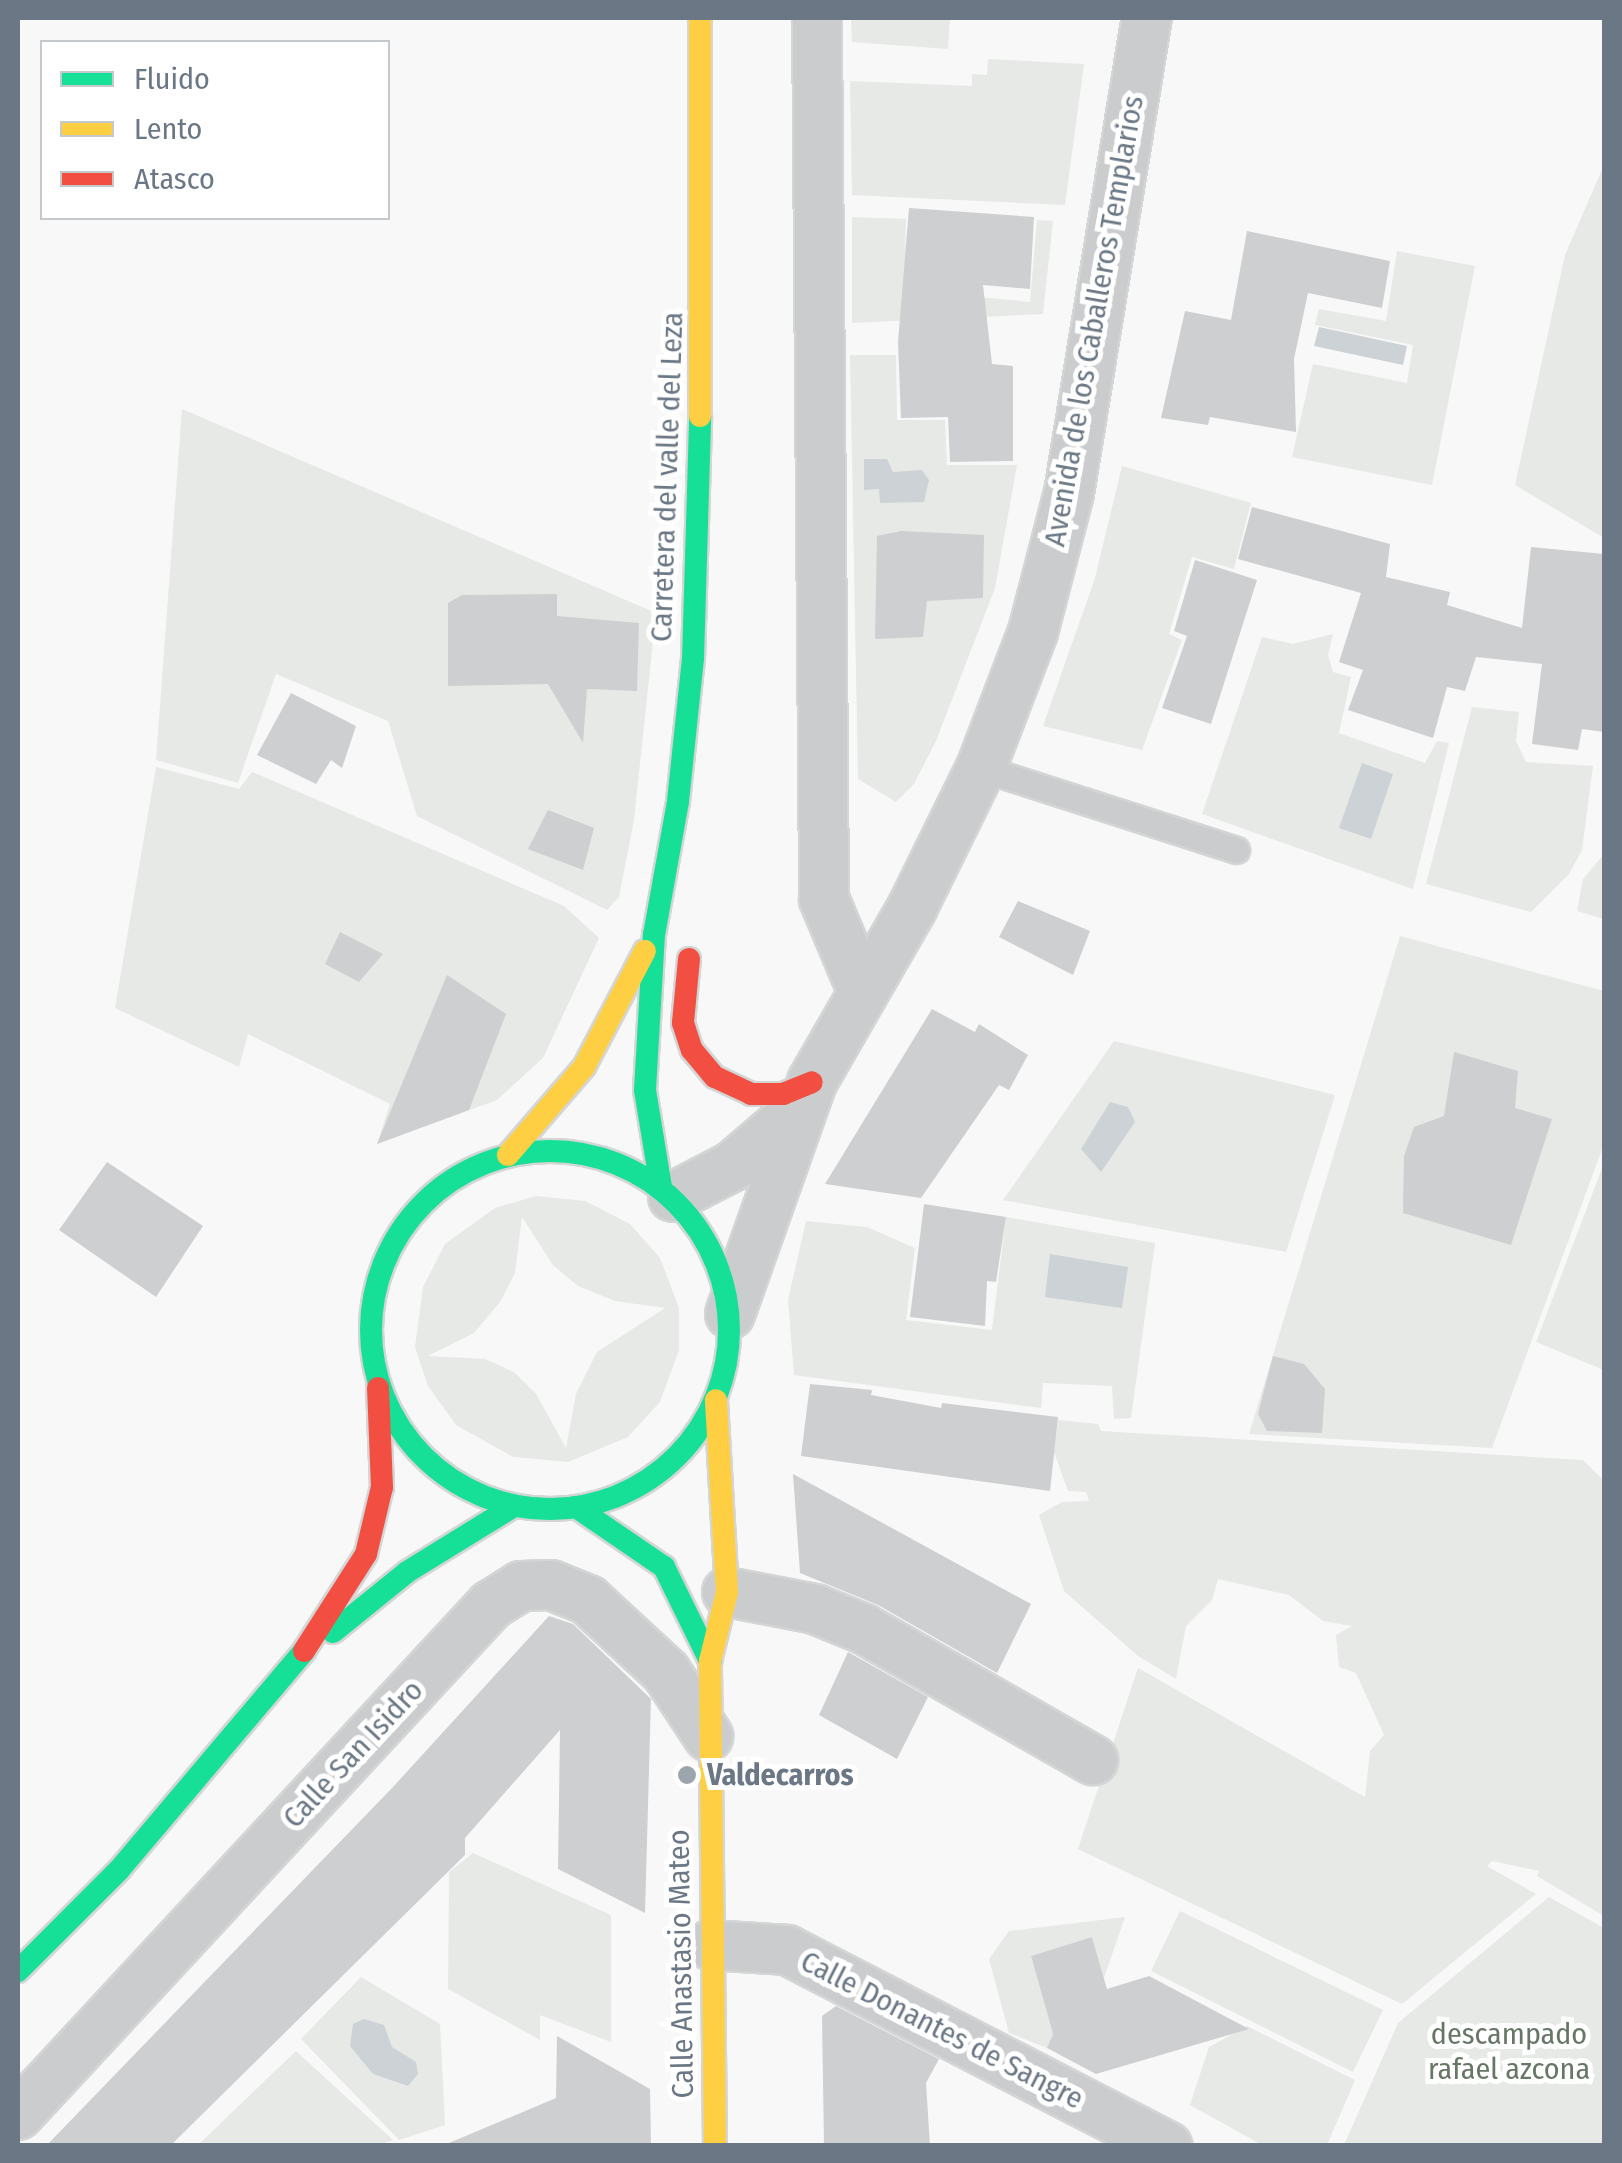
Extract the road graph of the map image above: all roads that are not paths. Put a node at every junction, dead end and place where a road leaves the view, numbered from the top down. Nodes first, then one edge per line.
1 (700, 18) edge
2 (818, 18) edge
3 (1147, 18) edge
4 (692, 659) junction
5 (981, 768) junction
6 (702, 807) dead end
7 (1236, 850) dead end
8 (692, 925) dead end
9 (654, 935) junction
10 (862, 990) junction
11 (807, 1095) junction
12 (508, 1155) junction
13 (667, 1192) junction
14 (730, 1314) junction
15 (378, 1380) junction
16 (716, 1400) junction
17 (514, 1506) junction
18 (576, 1507) junction
19 (664, 1567) junction
20 (709, 1585) junction
21 (300, 1659) junction
22 (710, 1661) junction
23 (708, 1736) junction
24 (1093, 1760) dead end
25 (710, 1945) junction
26 (18, 1971) edge
27 (18, 2115) edge
28 (714, 2146) edge
29 (1166, 2146) edge

1 - 4 main road, Carretera del valle del Leza
2 - 10 street
3 - 5 street, Avenida de los Caballeros Templarios
4 - 6 main road
4 - 9 main road, Carretera del valle del Leza
5 - 7 lane
5 - 10 street, Avenida de los Caballeros Templarios
8 - 11 main road
9 - 12 main road
9 - 13 main road
10 - 11 street, Avenida de los Caballeros Templarios
11 - 13 street, Avenida de los Caballeros Templarios
11 - 14 street, Avenida de los Caballeros Templarios
12 - 13 main road
12 - 15 main road
13 - 14 main road
14 - 16 main road
15 - 17 main road
15 - 21 main road
16 - 18 main road
16 - 20 main road
17 - 18 main road
17 - 21 main road
18 - 19 main road
19 - 20 main road
19 - 22 main road
20 - 22 main road
20 - 24 street
21 - 26 main road
22 - 23 main road, Calle Anastasio Mateo
23 - 25 main road, Calle Anastasio Mateo
23 - 27 street, Calle San Isidro
25 - 28 main road, Calle Anastasio Mateo
25 - 29 street, Calle Donantes de Sangre

